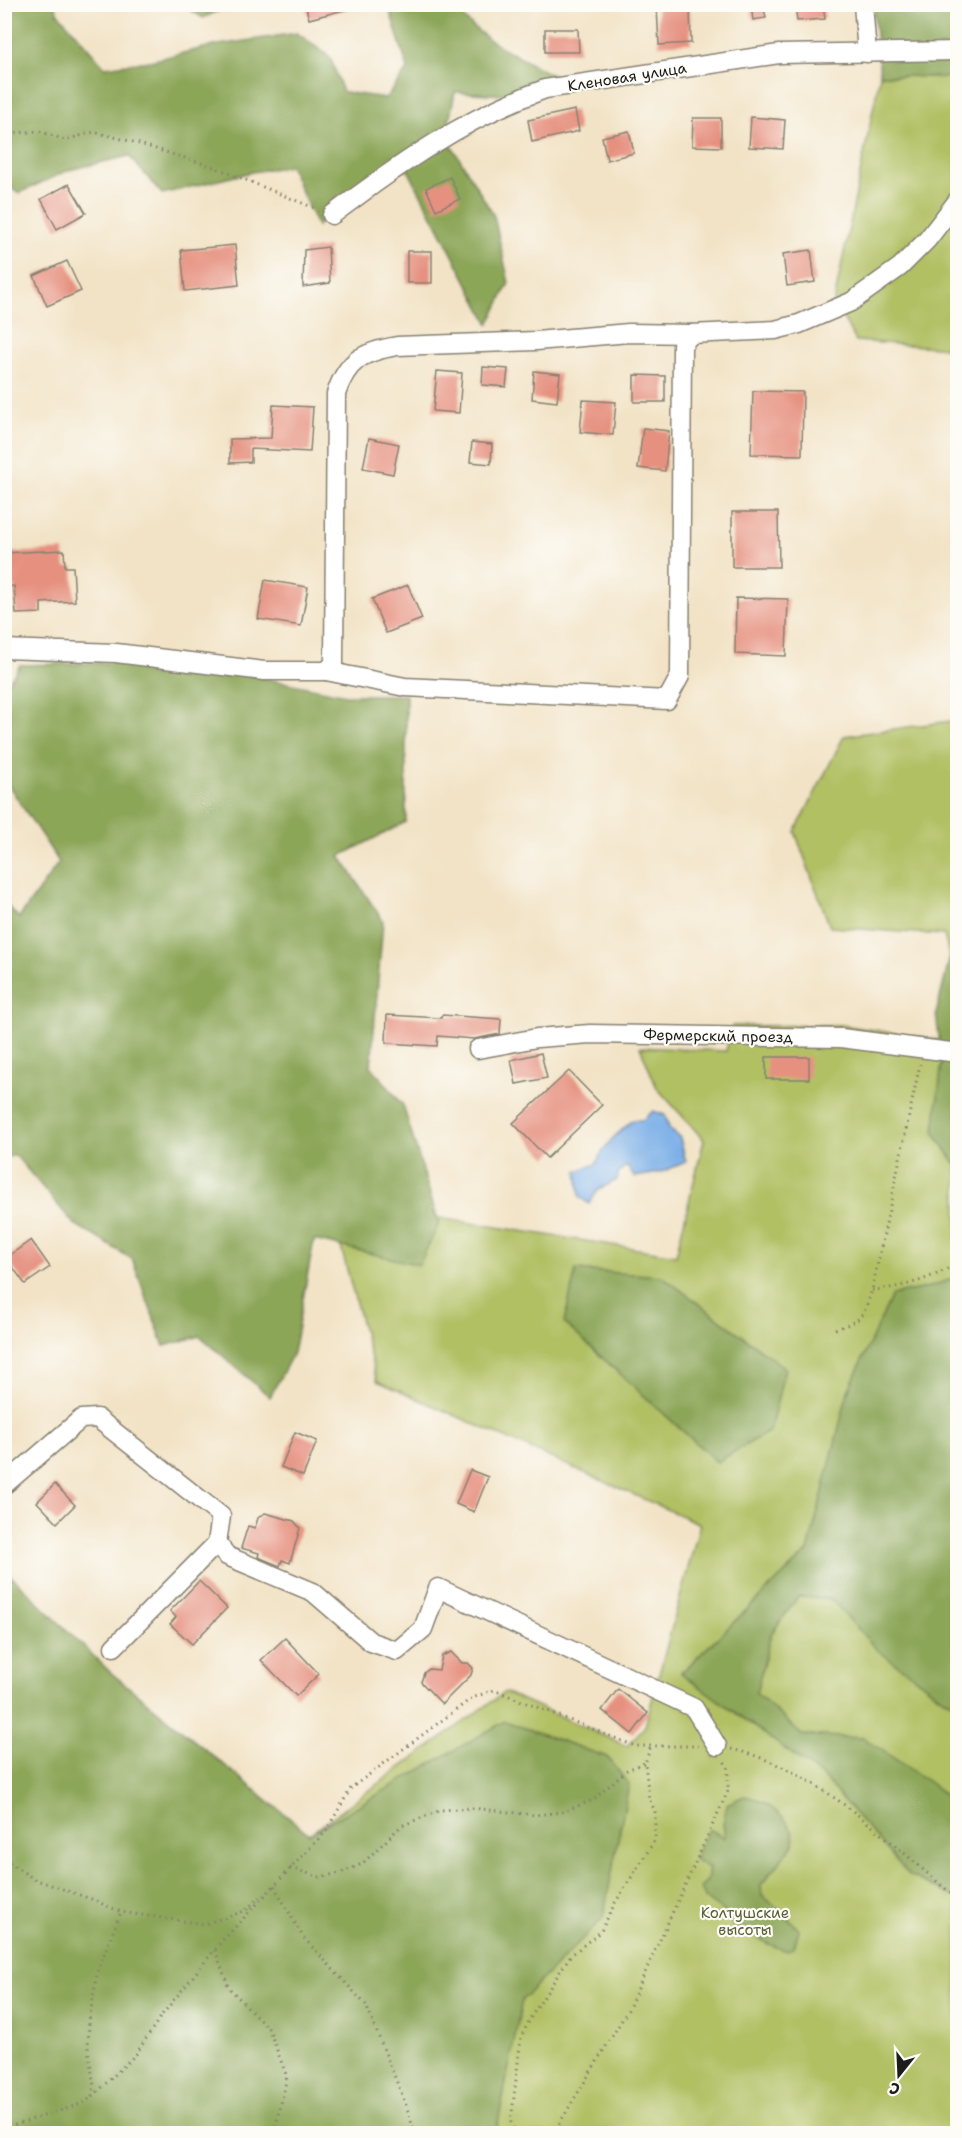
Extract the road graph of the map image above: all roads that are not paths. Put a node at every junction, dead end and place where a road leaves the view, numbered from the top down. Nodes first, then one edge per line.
1 (863, 4) edge
2 (957, 51) edge
3 (867, 52) junction
4 (957, 200) edge
5 (332, 215) road end
6 (691, 334) junction
7 (4, 649) edge
8 (326, 671) junction
9 (478, 1049) dead end
10 (957, 1053) edge
11 (4, 1485) edge
12 (217, 1543) junction
13 (114, 1647) dead end
14 (717, 1746) road end

1 - 3 street
2 - 3 street, Кленовая улица
3 - 5 street, Кленовая улица
4 - 6 street
6 - 8 street
6 - 8 street
7 - 8 street
9 - 10 street, Фермерский проезд
11 - 12 street
12 - 13 street
12 - 14 street

